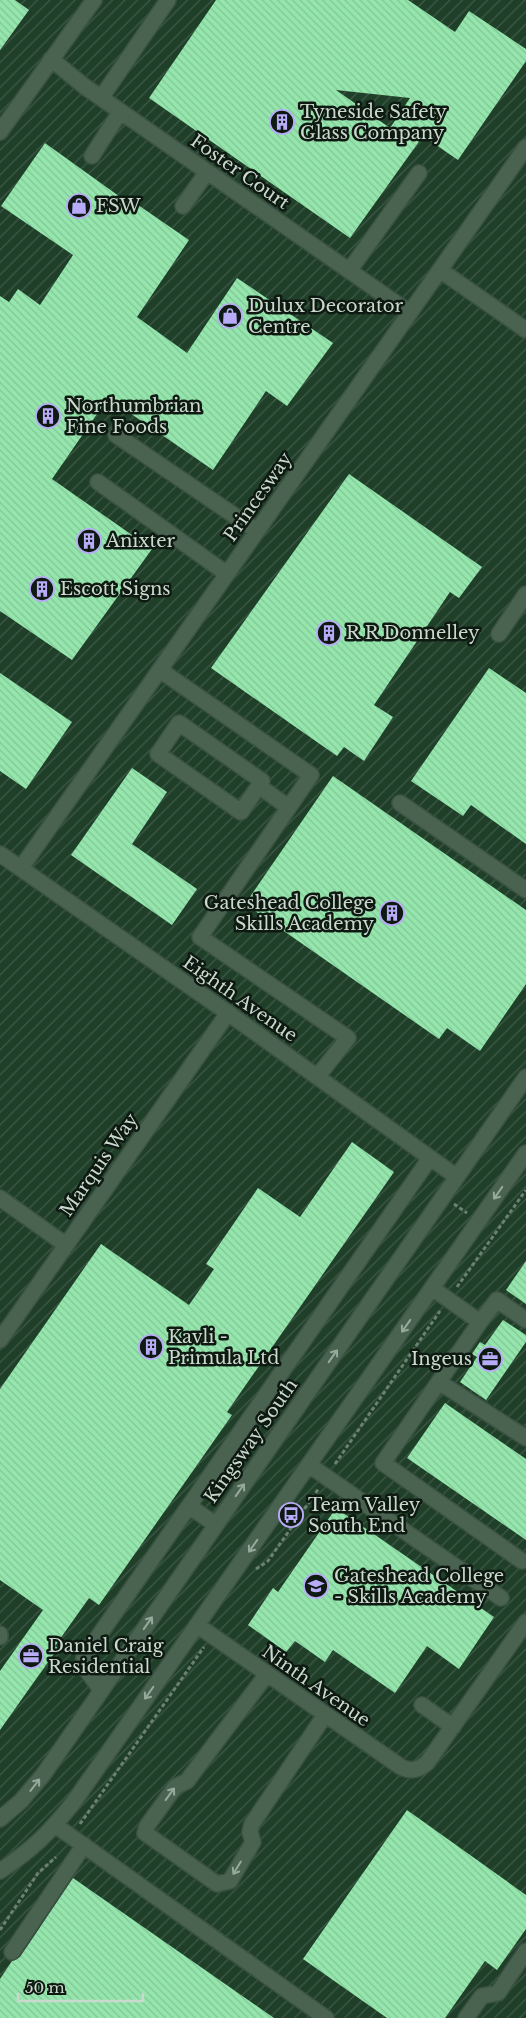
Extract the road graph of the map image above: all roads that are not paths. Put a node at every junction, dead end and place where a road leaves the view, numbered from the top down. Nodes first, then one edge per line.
1 (94, 0) edge
2 (168, 0) edge
3 (51, 60) junction
4 (101, 98) junction
5 (120, 112) junction
6 (0, 132) edge
7 (526, 147) edge
8 (92, 156) dead end
9 (207, 172) junction
10 (419, 173) dead end
11 (183, 206) dead end
12 (440, 270) junction
13 (349, 271) junction
14 (410, 313) junction
15 (526, 330) edge
16 (116, 435) dead end
17 (98, 482) dead end
18 (256, 531) junction
19 (227, 574) junction
20 (526, 594) edge
21 (499, 634) dead end
22 (160, 670) junction
23 (259, 786) junction
24 (400, 803) dead end
25 (288, 808) junction
26 (0, 854) edge
27 (21, 868) junction
28 (526, 890) edge
29 (228, 1013) junction
30 (318, 1077) junction
31 (526, 1077) edge
32 (526, 1152) edge
33 (430, 1158) junction
34 (457, 1177) junction
35 (0, 1198) edge
36 (66, 1246) junction
37 (432, 1288) junction
38 (526, 1320) edge
39 (480, 1322) junction
40 (0, 1340) edge
41 (438, 1382) junction
42 (526, 1438) edge
43 (309, 1465) junction
44 (190, 1506) junction
45 (216, 1525) junction
46 (522, 1560) dead end
47 (501, 1598) dead end
48 (526, 1622) edge
49 (197, 1625) junction
50 (267, 1674) junction
51 (101, 1690) junction
52 (422, 1705) dead end
53 (325, 1715) junction
54 (452, 1727) junction
55 (0, 1819) edge
56 (55, 1825) junction
57 (77, 1841) junction
58 (0, 1871) edge
59 (12, 1952) dead end
60 (526, 1952) edge
61 (326, 2018) edge
62 (466, 2018) edge

1 - 3 street
2 - 4 street
3 - 4 street, Foster Court
3 - 6 street
4 - 5 street, Foster Court
5 - 8 street
5 - 9 street, Foster Court
7 - 12 street, Princesway
9 - 11 street
9 - 13 street, Foster Court
10 - 13 street
12 - 14 street, Princesway
12 - 15 street
13 - 14 street, Foster Court
14 - 18 street, Princesway
16 - 18 street
17 - 19 street
18 - 19 street, Princesway
19 - 22 street, Princesway
20 - 21 street
22 - 25 street
22 - 27 street, Princesway
23 - 23 street
23 - 25 street
24 - 28 street
25 - 30 street
26 - 27 street, Eighth Avenue
27 - 29 street, Eighth Avenue
29 - 30 street, Eighth Avenue
29 - 36 street, Marquis Way
30 - 33 street, Eighth Avenue
31 - 34 street, Kingsway South
32 -> 37 street
33 - 34 street, Eighth Avenue
33 - 44 street
45 -> 34 street, Kingsway South
35 - 36 street
36 - 40 street, Marquis Way
37 - 39 street
37 -> 43 street
38 - 39 street
39 - 41 street
41 - 42 street
41 - 46 street
43 - 47 street
43 -> 49 street
44 - 45 street
44 - 51 street
51 -> 45 street, Kingsway South
48 - 54 street
49 - 50 street, Ninth Avenue
49 -> 56 street
50 - 53 street, Ninth Avenue
53 -> 50 street
55 -> 51 street, Kingsway South
52 - 54 street
53 - 54 street, Ninth Avenue
56 - 57 street
56 - 58 street
57 - 59 street
57 - 61 street
60 - 62 street

